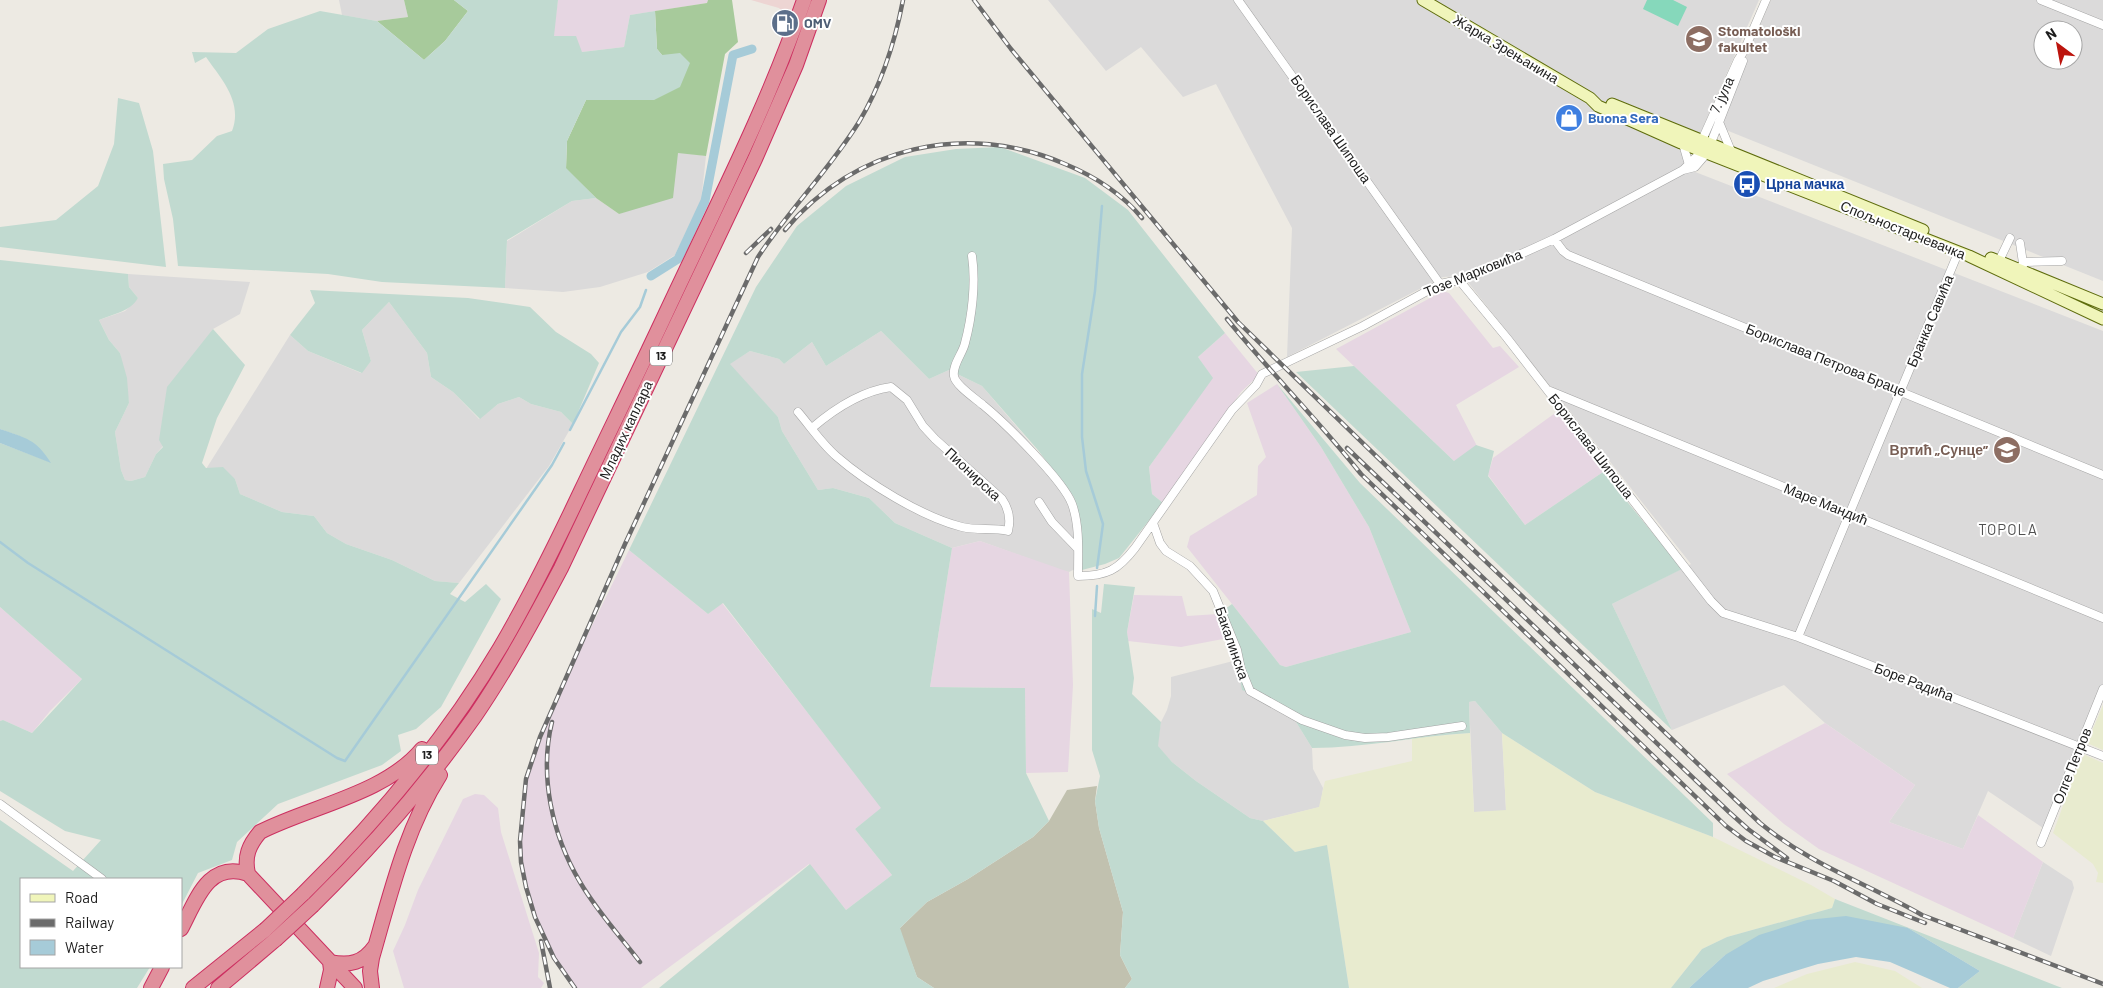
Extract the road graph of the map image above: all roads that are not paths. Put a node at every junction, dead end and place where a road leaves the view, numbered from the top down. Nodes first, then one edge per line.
1 (804, 0) edge
2 (819, 0) edge
3 (1238, 0) edge
4 (1766, 0) edge
5 (2041, 0) edge
6 (1430, 2) edge
7 (2103, 26) edge
8 (1744, 52) junction
9 (1590, 98) junction
10 (1719, 122) junction
11 (1683, 144) junction
12 (1705, 146) junction
13 (1730, 151) junction
14 (1686, 167) junction
15 (2010, 238) dead end
16 (1554, 239) junction
17 (2020, 242) dead end
18 (1958, 253) junction
19 (972, 256) dead end
20 (2062, 261) dead end
21 (1999, 262) junction
22 (2021, 266) junction
23 (1459, 280) junction
24 (1440, 284) junction
25 (2103, 304) edge
26 (2103, 318) edge
27 (1548, 390) junction
28 (1901, 391) junction
29 (798, 412) dead end
30 (812, 428) junction
31 (2103, 475) edge
32 (1039, 502) dead end
33 (1851, 514) junction
34 (1153, 523) junction
35 (1078, 549) junction
36 (1723, 613) joint
37 (2103, 618) edge
38 (1798, 637) junction
39 (479, 681) junction
40 (2103, 689) edge
41 (476, 714) junction
42 (1462, 726) dead end
43 (2080, 746) junction
44 (2103, 756) edge
45 (0, 804) edge
46 (2041, 843) dead end
47 (248, 874) junction
48 (101, 878) edge
49 (182, 927) edge
50 (377, 943) junction
51 (330, 962) junction
52 (161, 968) edge
53 (151, 988) edge
54 (193, 988) edge
55 (218, 988) edge
56 (326, 988) edge
57 (355, 988) edge
58 (372, 988) edge

1 - 39 highway, Младих каплара / 13
2 - 41 highway, Младих каплара / 13
3 - 24 street, Борислава Шипоша
4 - 8 street, 7. јула
5 - 7 street
6 - 9 street, Жарка Зрењанина
8 - 10 street, 7. јула
8 - 12 street, 7. јула
9 - 11 street, Жарка Зрењанина
9 - 12 street, Жарка Зрењанина
10 - 12 street, 7. јула
10 - 13 street
11 - 12 street, Жарка Зрењанина
11 - 14 street
12 - 13 street, Спољностарчевачка
12 - 14 street, Тозе Марковића
12 - 18 street, Спољностарчевачка
13 - 21 street, Спољностарчевачка
14 - 16 street, Тозе Марковића
15 - 21 street
16 - 23 street, Тозе Марковића
16 - 28 street, Борислава Петрова Браце
17 - 22 street
18 - 26 street, Спољностарчевачка
18 - 28 street, Бранка Савића
19 - 35 street
20 - 22 street
21 - 22 street, Спољностарчевачка
22 - 25 street, Спољностарчевачка
23 - 24 street, Тозе Марковића
23 - 27 street, Борислава Шипоша
24 - 34 street, Тозе Марковића
27 - 33 street, Маре Мандић
27 - 36 street, Борислава Шипоша
28 - 31 street, Борислава Петрова Браце
28 - 33 street, Бранка Савића
29 - 30 street, Пионирска
30 - 30 street, Пионирска
32 - 35 street
33 - 37 street, Маре Мандић
33 - 38 street, Бранка Савића
34 - 35 street
34 - 42 street, Бакалинска
36 - 38 street, Боре Радића
38 - 43 street, Боре Радића
39 - 47 highway
39 - 54 highway, 13, bridge
40 - 43 street, Олге Петров
41 - 50 highway
41 - 55 highway, 13, bridge
43 - 44 street, Боре Радића
43 - 46 street, Олге Петров
45 - 48 street
47 - 49 highway
47 - 51 highway
50 - 51 highway
50 - 58 highway
51 - 56 highway
51 - 57 highway
52 - 53 highway

